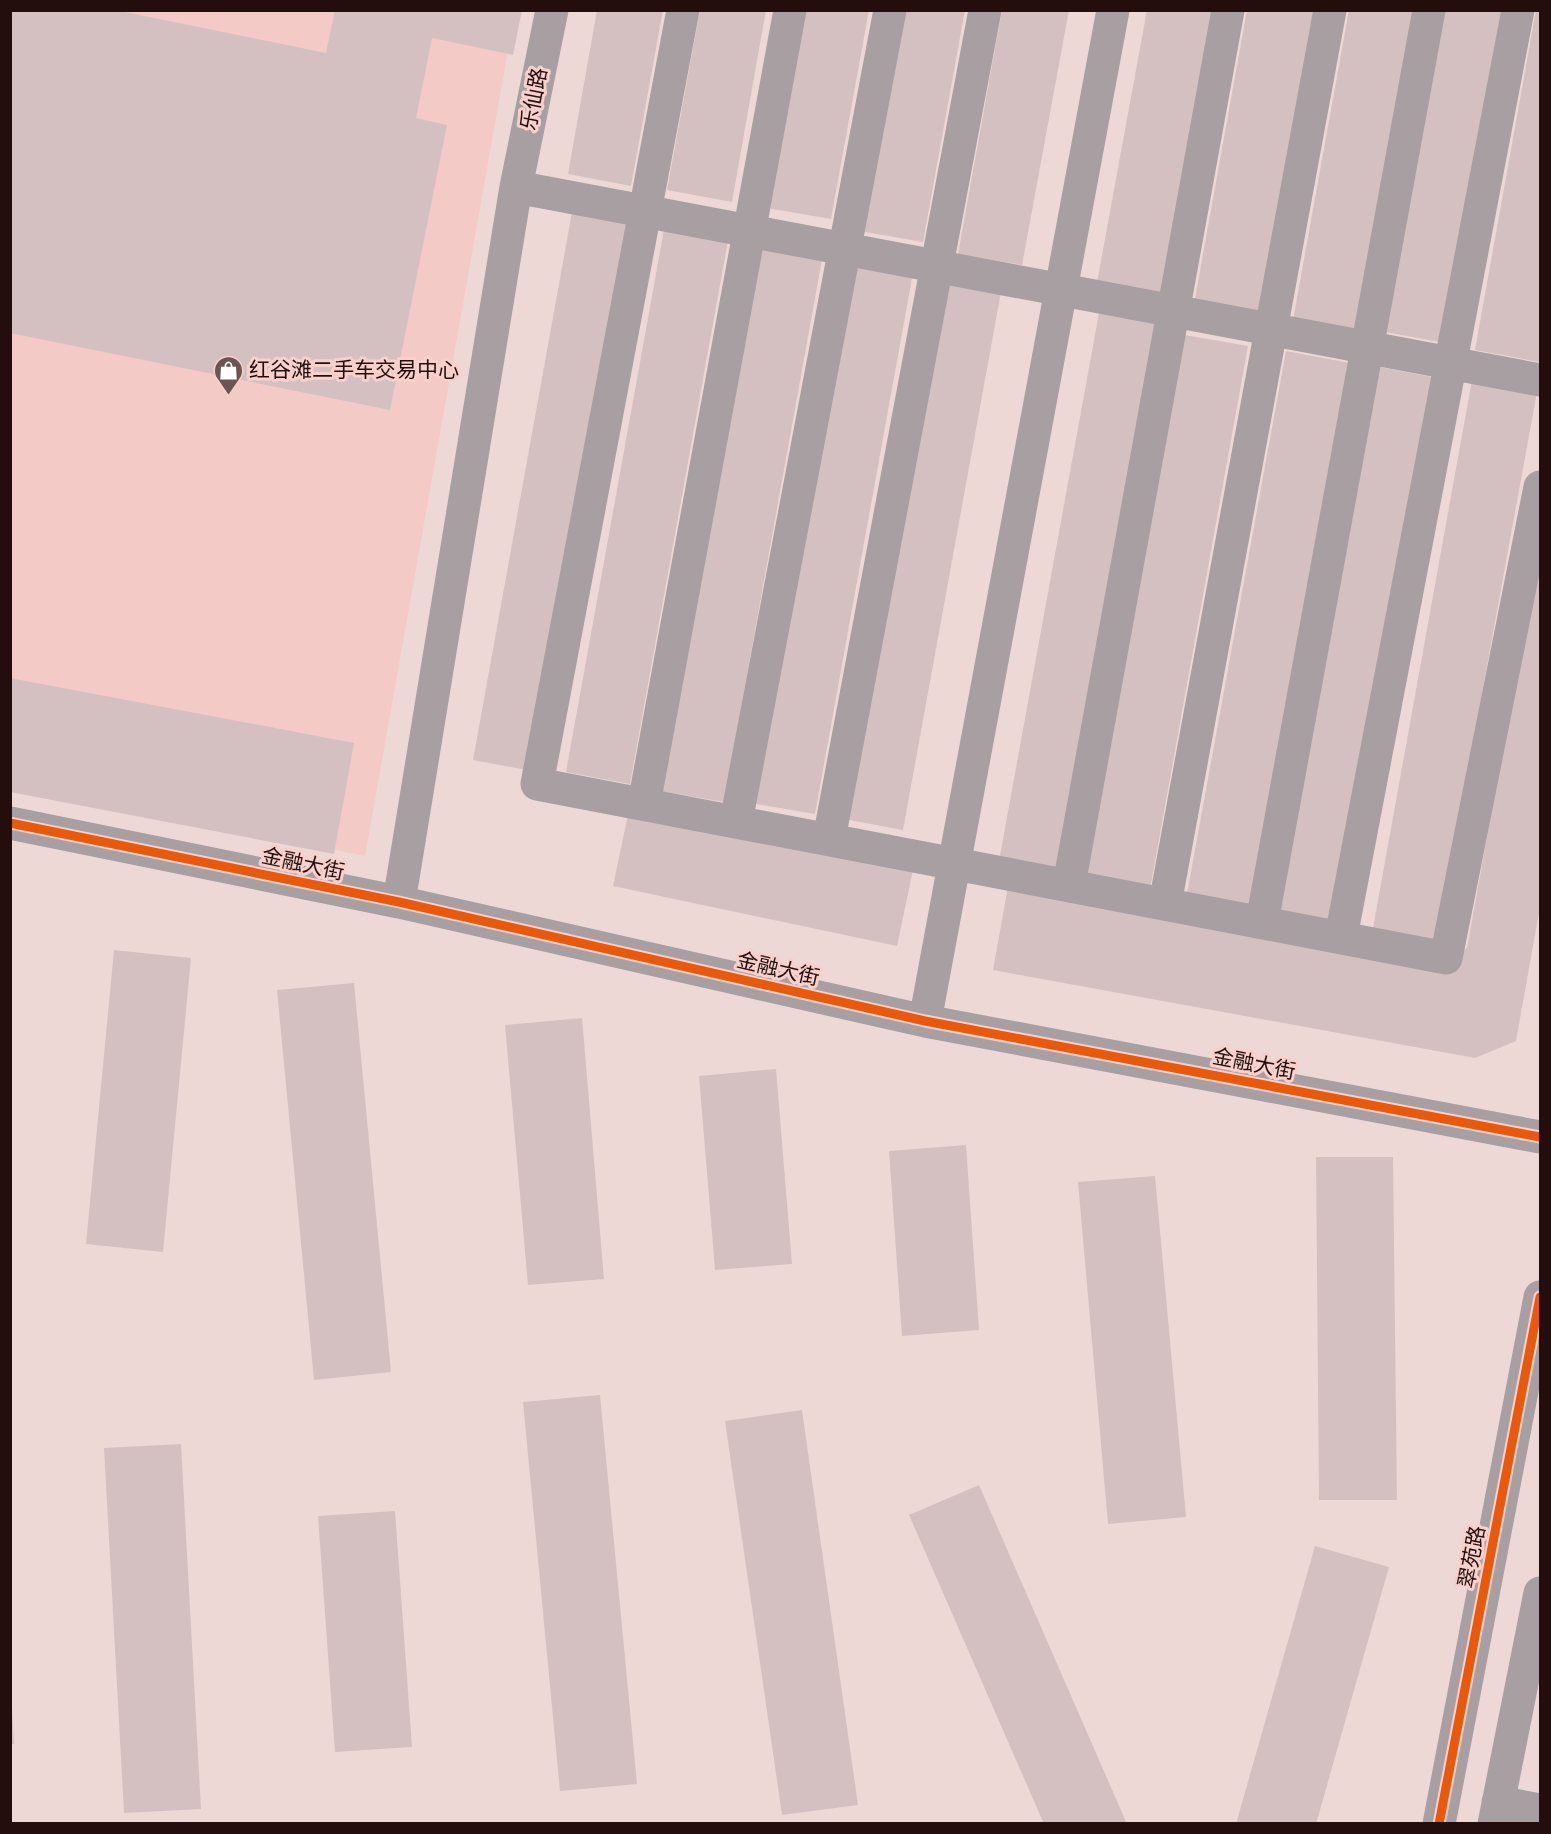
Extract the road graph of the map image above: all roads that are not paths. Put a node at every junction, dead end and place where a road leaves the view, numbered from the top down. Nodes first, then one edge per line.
1 (552, 10) edge
2 (683, 10) edge
3 (790, 10) edge
4 (890, 10) edge
5 (985, 10) edge
6 (1113, 10) edge
7 (1228, 10) edge
8 (1330, 10) edge
9 (1429, 10) edge
10 (1518, 10) edge
11 (516, 188) junction
12 (645, 211) junction
13 (749, 231) junction
14 (844, 249) junction
15 (937, 266) junction
16 (1061, 290) junction
17 (1173, 311) junction
18 (1271, 329) junction
19 (1368, 347) junction
20 (1451, 362) junction
21 (1540, 380) edge
22 (1540, 486) edge
23 (644, 804) junction
24 (736, 822) junction
25 (10, 823) edge
26 (829, 839) junction
27 (954, 864) junction
28 (1069, 885) junction
29 (399, 902) junction
30 (1166, 904) junction
31 (1262, 922) junction
32 (1341, 937) junction
33 (925, 1021) junction
34 (1540, 1137) edge
35 (1540, 1297) edge
36 (1540, 1593) edge
37 (1540, 1809) edge
38 (1496, 1813) edge
39 (1439, 1824) edge

1 - 11 street, 乐仙路
2 - 12 street
3 - 13 street
4 - 14 street
5 - 15 street
6 - 16 street
7 - 17 street
8 - 18 street
9 - 19 street
10 - 20 street
11 - 12 street
11 - 29 street, 乐仙路
12 - 13 street
12 - 23 street
13 - 14 street
13 - 23 street
14 - 15 street
14 - 24 street
15 - 16 street
15 - 26 street
16 - 17 street
16 - 27 street
17 - 18 street
17 - 28 street
18 - 19 street
18 - 30 street
19 - 20 street
19 - 31 street
20 - 21 street
20 - 32 street
22 - 32 street
23 - 24 street
24 - 26 street
25 - 29 street, 金融大街
26 - 27 street
27 - 28 street
27 - 33 street
28 - 30 street
29 - 33 street, 金融大街
30 - 31 street
31 - 32 street
33 - 34 street, 金融大街
35 - 39 street, 翠苑路
36 - 38 street
37 - 38 street

